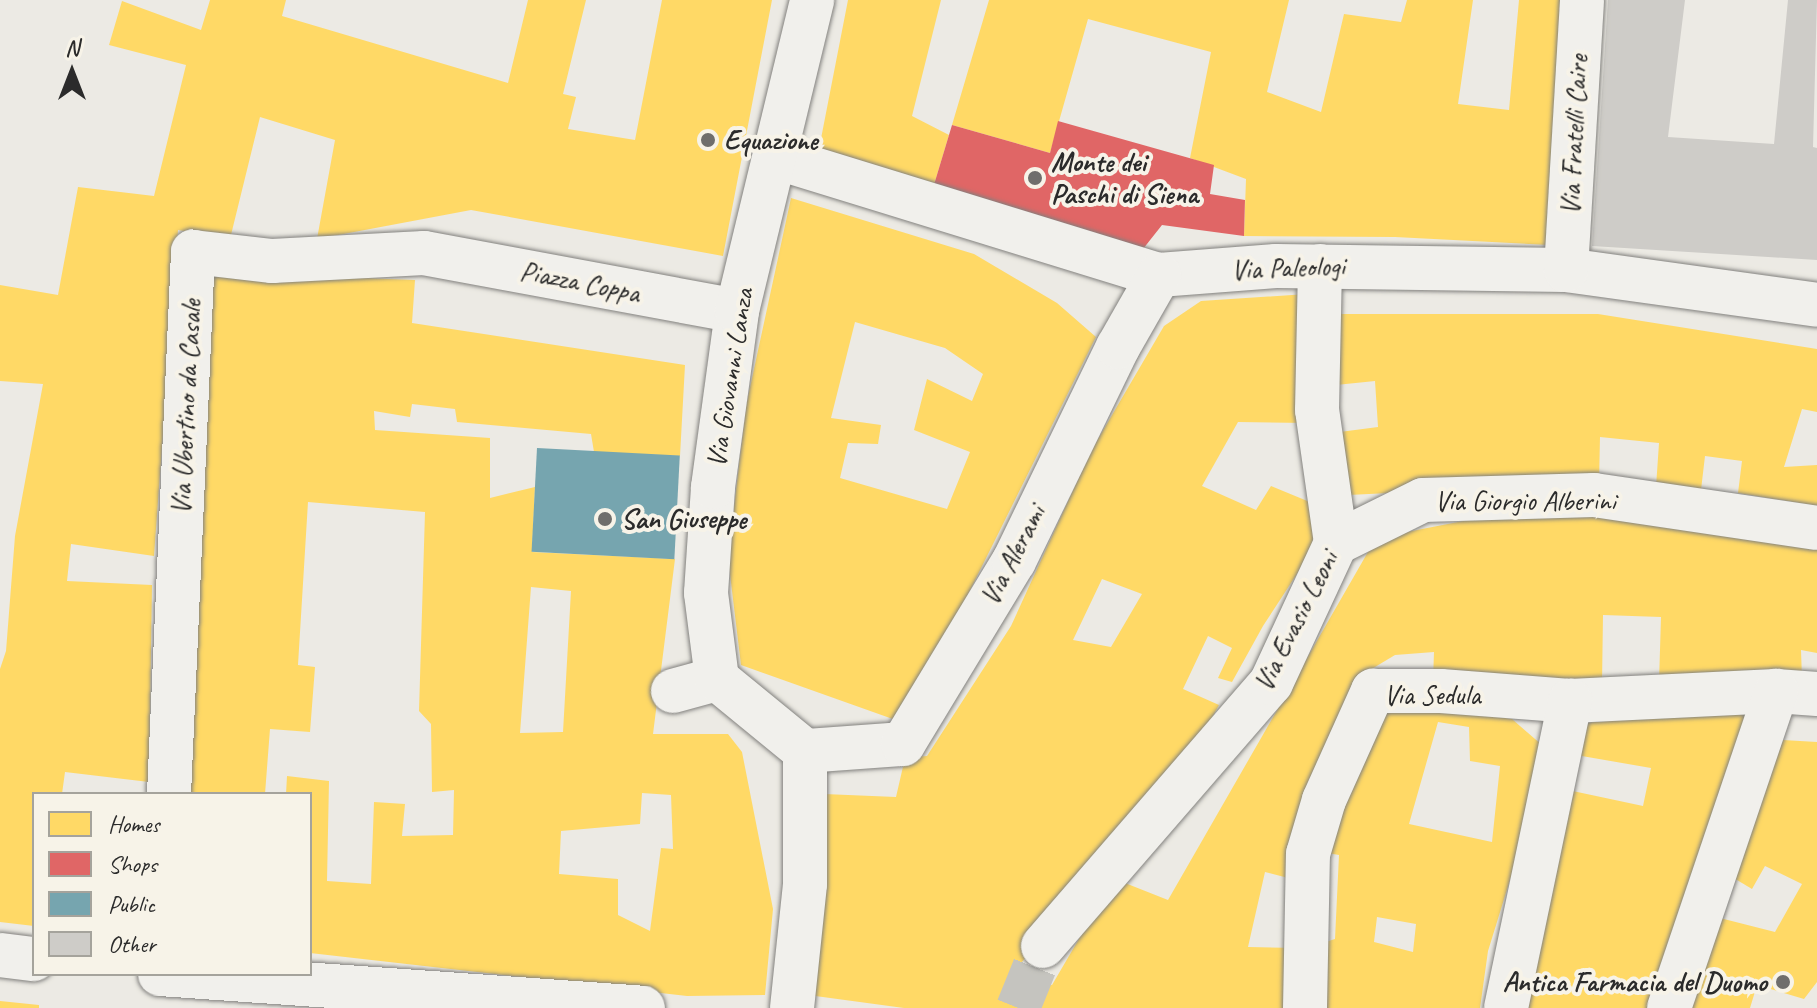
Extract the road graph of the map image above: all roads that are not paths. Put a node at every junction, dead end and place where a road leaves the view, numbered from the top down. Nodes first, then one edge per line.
1 (812, 0) edge
2 (1582, 0) edge
3 (775, 157) junction
4 (424, 253) joint
5 (1320, 266) junction
6 (1566, 270) junction
7 (1159, 275) junction
8 (1817, 305) edge
9 (737, 311) junction
10 (1817, 528) edge
11 (1336, 543) junction
12 (717, 679) junction
13 (673, 691) dead end
14 (1796, 692) edge
15 (1570, 701) junction
16 (805, 751) junction
17 (169, 792) edge
18 (1043, 946) tunnel mouth
19 (0, 955) edge
20 (32, 959) edge
21 (188, 976) edge
22 (643, 1008) edge
23 (792, 1008) edge
24 (1305, 1008) edge
25 (1506, 1008) edge
26 (1669, 1008) edge

1 - 3 street, Via Giovanni Lanza
2 - 6 street, Via Fratelli Caire
3 - 7 street, Via Paleologi
3 - 9 street, Via Giovanni Lanza
4 - 9 street, Piazza Coppa
4 - 17 street, Via Ubertino da Casale
5 - 6 street, Via Paleologi
5 - 7 street, Via Paleologi
5 - 11 street, Via Evasio Leoni
6 - 8 street, Via Paleologi
7 - 16 street, Via Alerami
9 - 12 street, Via Giovanni Lanza
10 - 11 street, Via Giorgio Alberini
11 - 18 street, Via Evasio Leoni
12 - 13 street
12 - 16 street
14 - 15 street, Via Sedula
14 - 26 street
15 - 24 street, Via Sedula
15 - 25 street
16 - 23 street
19 - 20 street
21 - 22 street

